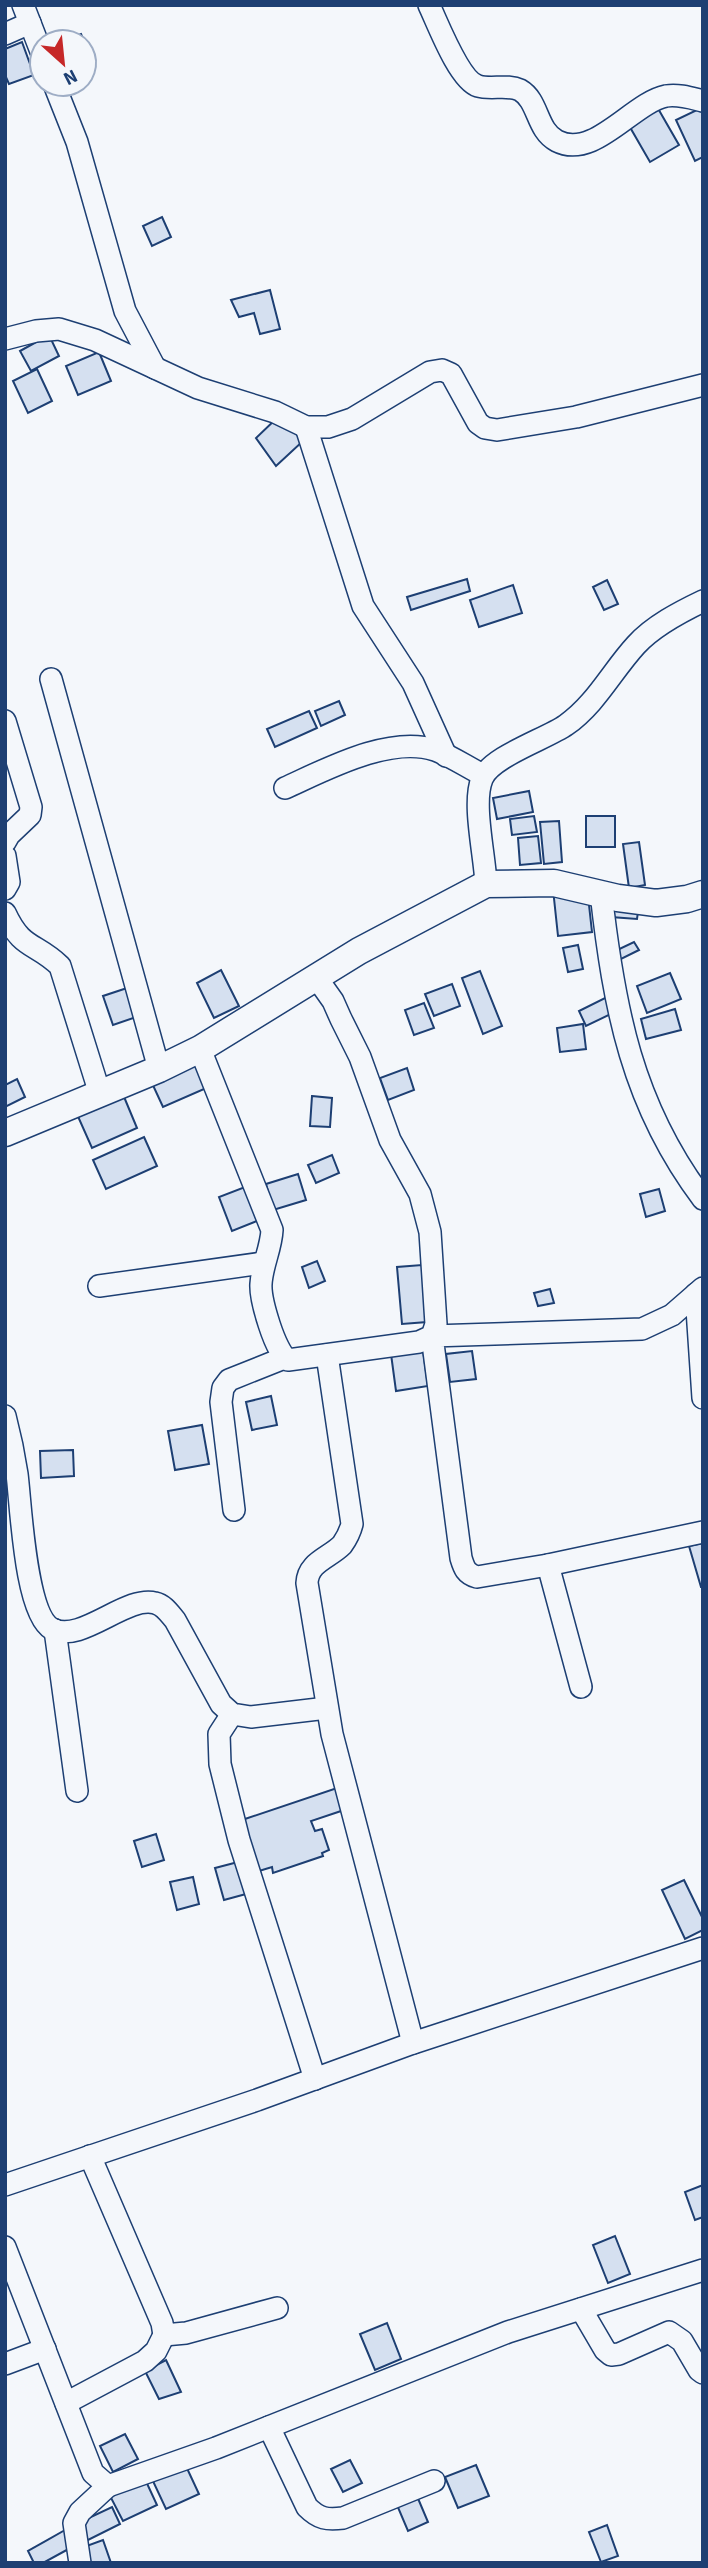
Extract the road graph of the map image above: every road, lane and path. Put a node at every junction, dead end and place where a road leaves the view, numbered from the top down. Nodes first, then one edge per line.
1 (429, 5) edge
2 (26, 14) edge
3 (5, 34) edge
4 (60, 98) edge
5 (703, 101) edge
6 (5, 339) edge
7 (155, 368) junction
8 (703, 385) edge
9 (306, 427) junction
10 (703, 601) edge
11 (51, 679) dead end
12 (5, 721) edge
13 (446, 756) junction
14 (483, 775) junction
15 (285, 788) dead end
16 (5, 842) edge
17 (5, 856) edge
18 (486, 884) junction
19 (5, 889) edge
20 (601, 893) junction
21 (703, 894) edge
22 (5, 913) edge
23 (316, 977) junction
24 (200, 1049) junction
25 (159, 1069) junction
26 (100, 1094) junction
27 (5, 1133) edge
28 (703, 1199) edge
29 (263, 1263) junction
30 (99, 1286) dead end
31 (699, 1291) edge
32 (432, 1336) junction
33 (327, 1355) junction
34 (284, 1358) junction
35 (703, 1398) edge
36 (5, 1416) edge
37 (234, 1510) dead end
38 (703, 1532) edge
39 (548, 1566) junction
40 (55, 1630) junction
41 (581, 1687) dead end
42 (327, 1708) junction
43 (232, 1714) junction
44 (77, 1791) dead end
45 (703, 1948) edge
46 (413, 2043) junction
47 (315, 2079) junction
48 (90, 2156) junction
49 (5, 2185) edge
50 (5, 2248) edge
51 (703, 2270) edge
52 (277, 2308) dead end
53 (580, 2309) junction
54 (164, 2336) junction
55 (45, 2349) junction
56 (5, 2364) edge
57 (703, 2373) edge
58 (66, 2403) junction
59 (269, 2427) junction
60 (434, 2481) dead end
61 (108, 2486) junction
62 (74, 2561) edge

1 - 5 street
2 - 3 street
4 - 7 street
6 - 7 street
7 - 9 street
8 - 9 street
9 - 13 street
10 - 14 street
11 - 25 street
12 - 16 street
13 - 14 street
13 - 15 street
14 - 18 street
17 - 19 street
18 - 20 street
18 - 23 street
20 - 21 street
20 - 28 street
22 - 26 street
23 - 24 street
23 - 32 street
24 - 25 street
24 - 29 street
25 - 26 street
26 - 27 street
29 - 30 street
29 - 34 street
31 - 32 street
31 - 35 street
32 - 33 street
32 - 39 street
33 - 34 street
33 - 42 street
34 - 37 street
36 - 40 street
38 - 39 street
39 - 41 street
40 - 43 street
40 - 44 street
42 - 43 street
42 - 46 street
43 - 47 street
45 - 46 street
46 - 47 street
47 - 48 street
48 - 49 street
48 - 54 street
50 - 55 street
51 - 53 street
52 - 54 street
53 - 57 street
53 - 59 street
54 - 58 street
55 - 56 street
55 - 58 street
58 - 61 street
59 - 60 street
59 - 61 street
61 - 62 street

